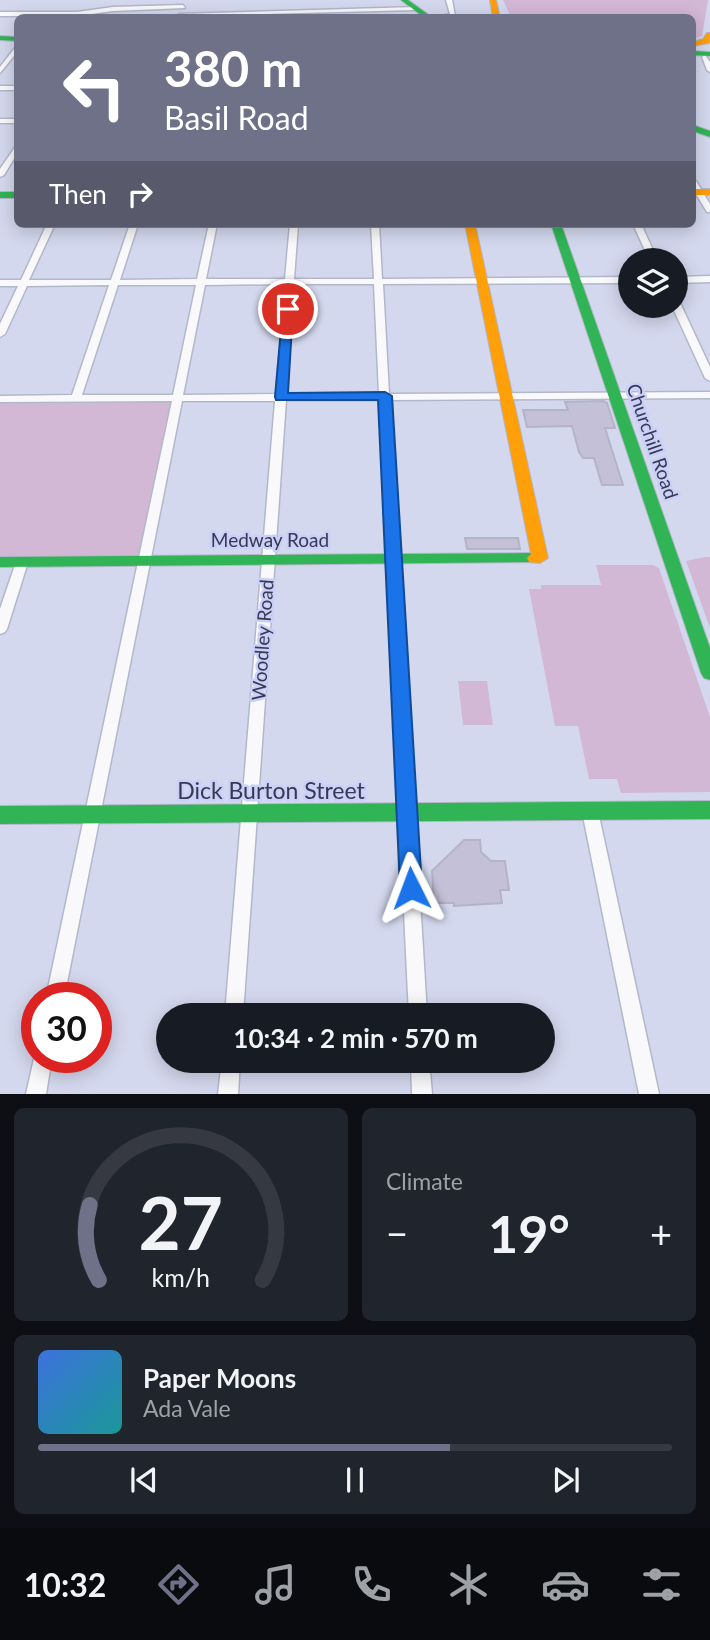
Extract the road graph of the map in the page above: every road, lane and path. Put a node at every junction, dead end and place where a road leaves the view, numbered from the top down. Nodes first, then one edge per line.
1 (89, 0) edge
2 (184, 0) edge
3 (336, 0) edge
4 (410, 4) edge
5 (37, 7) dead end
6 (338, 10) junction
7 (84, 13) junction
8 (182, 13) edge
9 (34, 14) edge
10 (67, 14) edge
11 (215, 14) edge
12 (266, 14) edge
13 (426, 14) edge
14 (710, 35) edge
15 (14, 52) edge
16 (701, 54) edge
17 (0, 71) edge
18 (14, 152) edge
19 (0, 175) edge
20 (699, 190) edge
21 (710, 211) edge
22 (49, 228) edge
23 (133, 228) edge
24 (212, 228) edge
25 (294, 228) edge
26 (375, 228) edge
27 (471, 228) edge
28 (557, 228) edge
29 (639, 228) edge
30 (648, 248) edge
31 (688, 279) edge
32 (710, 279) edge
33 (482, 280) junction
34 (575, 280) junction
35 (618, 280) edge
36 (290, 281) junction
37 (379, 281) junction
38 (24, 282) junction
39 (115, 282) junction
40 (201, 282) junction
41 (0, 283) edge
42 (682, 318) edge
43 (0, 334) edge
44 (710, 377) edge
45 (615, 395) junction
46 (710, 395) edge
47 (385, 396) junction
48 (505, 396) junction
49 (281, 397) junction
50 (0, 398) edge
51 (76, 398) junction
52 (177, 398) junction
53 (394, 559) junction
54 (268, 560) junction
55 (144, 561) junction
56 (0, 562) edge
57 (22, 562) junction
58 (0, 629) edge
59 (710, 673) edge
60 (710, 810) edge
61 (590, 811) junction
62 (249, 812) junction
63 (407, 812) junction
64 (92, 814) junction
65 (0, 815) edge
66 (58, 982) edge
67 (235, 1003) edge
68 (417, 1003) edge
69 (40, 1073) edge
70 (230, 1073) edge
71 (421, 1073) edge
72 (36, 1094) edge
73 (228, 1094) edge
74 (422, 1094) edge
75 (649, 1094) edge

1 - 7 street
2 - 8 street
3 - 6 street
4 - 6 street
4 - 13 main road
5 - 9 street
6 - 12 street
7 - 8 street
7 - 10 street
8 - 11 street
14 - 16 main road
15 - 17 street
18 - 19 street
20 - 21 street
22 - 38 street
23 - 39 street
24 - 40 street
25 - 36 street, Woodley Road
26 - 37 street
27 - 33 main road
28 - 34 main road, Churchill Road
29 - 30 street
31 - 32 street
33 - 34 street
33 - 37 street
33 - 48 main road
34 - 35 street
34 - 45 main road, Churchill Road
36 - 37 street
36 - 40 street
36 - 49 street, Woodley Road
37 - 47 street
38 - 39 street
38 - 41 street
38 - 43 street
39 - 40 street
39 - 51 street
40 - 52 street
42 - 44 street
45 - 46 street
45 - 48 street
45 - 59 main road, Churchill Road
47 - 48 street
47 - 49 street
47 - 53 street
48 - 53 main road, Medway Road
49 - 52 street
49 - 54 street, Woodley Road
50 - 51 street
51 - 52 street
52 - 55 street
53 - 54 main road, Medway Road
53 - 63 street
54 - 55 main road, Medway Road
54 - 62 street, Woodley Road
55 - 57 main road, Medway Road
55 - 64 street
56 - 57 main road, Medway Road
57 - 58 street
60 - 61 main road, Dick Burton Street
61 - 63 main road, Dick Burton Street
61 - 75 street
62 - 63 main road, Dick Burton Street
62 - 64 main road, Dick Burton Street
62 - 67 street, Woodley Road
63 - 68 street
64 - 65 main road, Dick Burton Street
64 - 66 street
69 - 72 street
70 - 73 street
71 - 74 street

